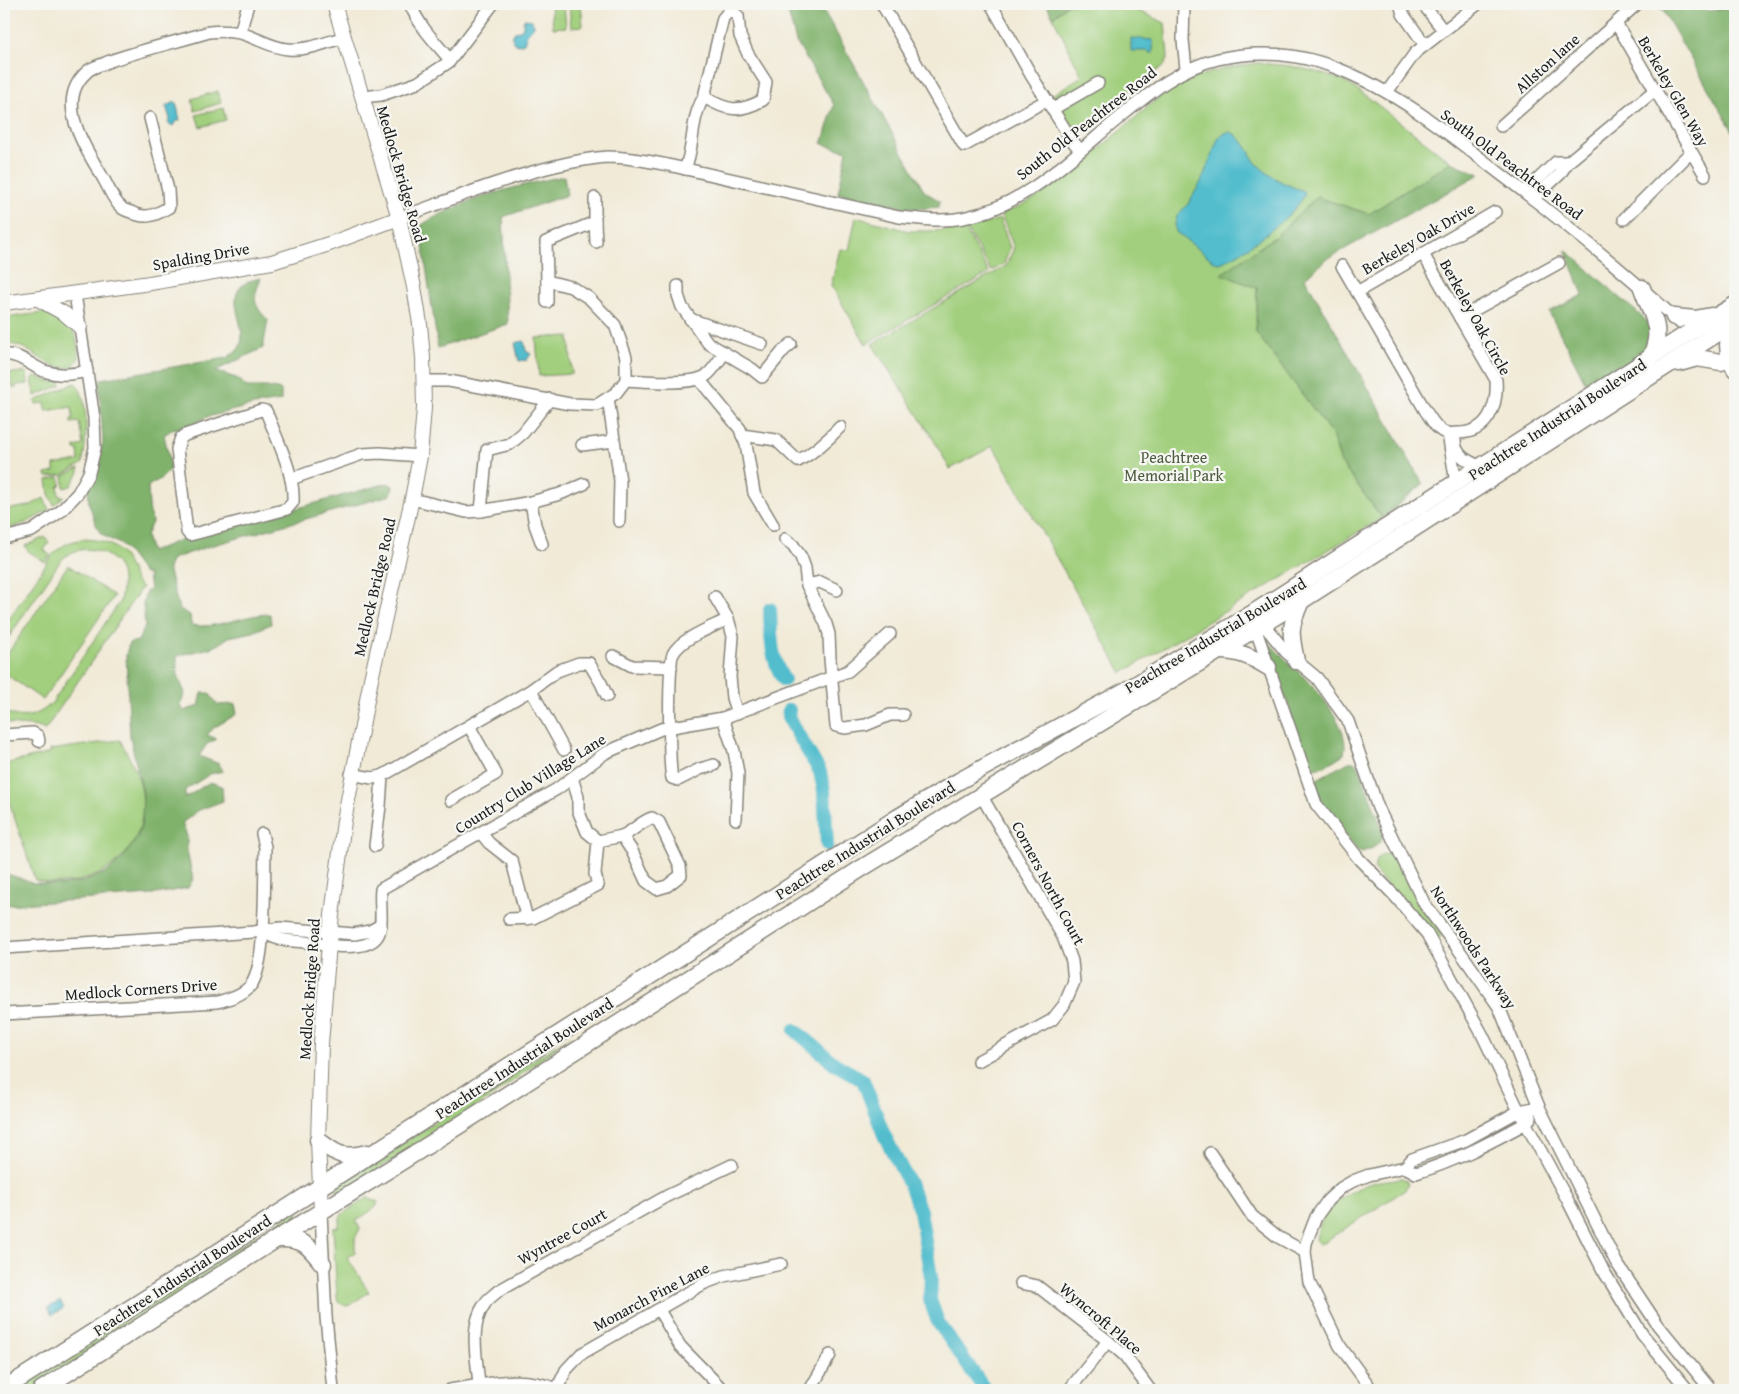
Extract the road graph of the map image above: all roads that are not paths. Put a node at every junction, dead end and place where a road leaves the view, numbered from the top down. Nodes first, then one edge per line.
1 (248, 4) edge
2 (334, 4) edge
3 (410, 4) edge
4 (493, 4) edge
5 (882, 4) edge
6 (991, 4) edge
7 (1184, 4) edge
8 (1402, 4) edge
9 (1423, 4) edge
10 (1478, 4) edge
11 (1637, 4) edge
12 (730, 7) edge
13 (1616, 23) junction
14 (1443, 30) junction
15 (240, 33) junction
16 (345, 37) junction
17 (1429, 42) junction
18 (450, 60) junction
19 (1186, 69) junction
20 (1098, 83) dead end
21 (1655, 90) junction
22 (1387, 92) junction
23 (362, 97) junction
24 (704, 97) junction
25 (1050, 105) junction
26 (150, 118) dead end
27 (1501, 126) dead end
28 (1080, 150) junction
29 (1691, 152) junction
30 (1568, 162) junction
31 (1549, 167) junction
32 (685, 169) junction
33 (1704, 175) dead end
34 (1558, 177) junction
35 (1529, 195) junction
36 (595, 198) dead end
37 (1495, 212) dead end
38 (399, 218) junction
39 (1624, 219) dead end
40 (596, 222) junction
41 (596, 242) dead end
42 (1423, 254) junction
43 (1559, 263) dead end
44 (1342, 266) dead end
45 (547, 281) junction
46 (678, 286) dead end
47 (1642, 288) junction
48 (1357, 292) junction
49 (75, 294) junction
50 (38, 299) junction
51 (548, 302) dead end
52 (4, 303) edge
53 (1732, 316) edge
54 (1674, 317) junction
55 (1460, 318) junction
56 (690, 319) junction
57 (80, 327) junction
58 (1696, 338) junction
59 (762, 344) dead end
60 (792, 344) dead end
61 (724, 353) junction
62 (4, 356) edge
63 (1656, 364) junction
64 (1728, 365) edge
65 (87, 371) junction
66 (1735, 374) edge
67 (699, 379) junction
68 (424, 380) junction
69 (626, 380) junction
70 (608, 398) junction
71 (550, 399) junction
72 (840, 427) dead end
73 (1452, 433) junction
74 (742, 435) junction
75 (614, 441) junction
76 (582, 446) dead end
77 (420, 456) junction
78 (1456, 456) junction
79 (1481, 467) junction
80 (291, 479) junction
81 (1456, 482) junction
82 (584, 484) dead end
83 (412, 499) junction
84 (531, 502) junction
85 (481, 511) junction
86 (619, 521) dead end
87 (773, 526) dead end
88 (4, 538) edge
89 (785, 539) dead end
90 (542, 544) dead end
91 (807, 585) junction
92 (837, 590) dead end
93 (715, 597) dead end
94 (1301, 601) junction
95 (728, 619) junction
96 (1268, 630) dead end
97 (890, 634) dead end
98 (1258, 636) dead end
99 (1220, 650) junction
100 (612, 656) dead end
101 (1296, 661) junction
102 (671, 667) junction
103 (1268, 667) junction
104 (831, 677) junction
105 (531, 690) junction
106 (607, 696) dead end
107 (737, 713) junction
108 (904, 716) dead end
109 (722, 718) junction
110 (469, 726) junction
111 (669, 727) junction
112 (4, 734) edge
113 (39, 741) dead end
114 (564, 750) dead end
115 (714, 765) dead end
116 (352, 774) junction
117 (382, 776) junction
118 (572, 778) junction
119 (981, 795) junction
120 (451, 800) dead end
121 (736, 819) dead end
122 (482, 833) junction
123 (262, 834) dead end
124 (622, 836) junction
125 (598, 841) junction
126 (375, 846) dead end
127 (508, 919) dead end
128 (527, 919) junction
129 (262, 932) junction
130 (329, 938) junction
131 (4, 948) edge
132 (4, 1014) edge
133 (978, 1061) dead end
134 (1539, 1107) junction
135 (1519, 1111) junction
136 (1526, 1123) junction
137 (318, 1140) junction
138 (379, 1149) junction
139 (1210, 1153) dead end
140 (732, 1165) dead end
141 (1405, 1167) junction
142 (320, 1187) junction
143 (321, 1212) junction
144 (277, 1239) junction
145 (1305, 1252) junction
146 (323, 1264) junction
147 (781, 1264) dead end
148 (1021, 1284) dead end
149 (659, 1310) junction
150 (1108, 1341) junction
151 (830, 1355) dead end
152 (479, 1385) junction
153 (4, 1389) edge
154 (41, 1390) edge
155 (333, 1390) edge
156 (450, 1390) edge
157 (559, 1390) edge
158 (723, 1390) edge
159 (810, 1390) edge
160 (1069, 1390) edge
161 (1150, 1390) edge
162 (1372, 1390) edge
163 (1688, 1390) edge
164 (1710, 1390) edge

1 - 15 street
2 - 16 main road, Medlock Bridge Road
3 - 18 street
4 - 18 street
5 - 25 street
6 - 25 street
7 - 19 street
8 - 17 street
9 - 14 street
10 - 14 street
11 - 13 street, Allston lane
12 - 24 street
12 - 24 street
13 - 21 street, Berkeley Glen Way
13 - 27 street, Allston lane
14 - 17 street
15 - 16 street
15 - 26 street
16 - 23 main road, Medlock Bridge Road
17 - 22 street
18 - 23 street
19 - 22 street, South Old Peachtree Road
19 - 28 street, South Old Peachtree Road
20 - 25 street
21 - 29 street, Berkeley Glen Way
21 - 30 street
22 - 35 street, South Old Peachtree Road
23 - 38 main road, Medlock Bridge Road
24 - 32 street
25 - 28 street
28 - 32 street, South Old Peachtree Road
29 - 33 street, Berkeley Glen Way
29 - 39 street
30 - 31 street
30 - 34 street
31 - 34 street
31 - 35 street
32 - 38 street, South Old Peachtree Road
34 - 35 street
35 - 47 street, South Old Peachtree Road
36 - 40 street
37 - 42 street, Berkeley Oak Drive
38 - 49 main road, Spalding Drive
38 - 68 main road, Medlock Bridge Road
40 - 41 street
40 - 45 street
42 - 48 street, Berkeley Oak Drive
42 - 55 street, Berkeley Oak Circle
43 - 55 street
44 - 48 street
45 - 51 street
45 - 69 street
46 - 56 street
47 - 54 street, South Old Peachtree Road
47 - 63 highway
48 - 73 street
49 - 50 main road, Spalding Drive
49 - 57 street
50 - 52 main road, Spalding Drive
50 - 57 main road
53 - 54 highway
53 - 58 highway, Peachtree Industrial Boulevard
53 - 64 highway
54 - 58 street, South Old Peachtree Road
55 - 73 street, Berkeley Oak Circle
56 - 59 street
56 - 61 street
57 - 65 street
58 - 63 highway, Peachtree Industrial Boulevard
58 - 64 street, South Old Peachtree Road
60 - 61 street
61 - 67 street
62 - 65 street
63 - 64 highway
63 - 79 highway, Peachtree Industrial Boulevard
63 - 94 highway, Peachtree Industrial Boulevard
64 - 66 street, South Old Peachtree Road
65 - 88 street
67 - 69 street
67 - 74 street
68 - 71 street
68 - 77 main road, Medlock Bridge Road
69 - 70 street
70 - 71 street
70 - 75 street
71 - 85 street
72 - 74 street
73 - 78 street
74 - 87 street
75 - 76 street
75 - 86 street
77 - 80 street
77 - 83 main road, Medlock Bridge Road
78 - 79 street
78 - 81 street
79 - 81 highway, Peachtree Industrial Boulevard
80 - 80 street
81 - 138 highway, Peachtree Industrial Boulevard
82 - 84 street
83 - 85 street
83 - 116 main road, Medlock Bridge Road
84 - 85 street
84 - 90 street
89 - 91 street
91 - 92 street
91 - 104 street
93 - 95 street
94 - 99 highway, Peachtree Industrial Boulevard
94 - 101 highway
95 - 102 street
95 - 107 street
96 - 101 street, Northwoods Parkway
97 - 104 street, Country Club Village Lane
98 - 103 street, Northwoods Parkway
99 - 103 highway
99 - 119 highway, Peachtree Industrial Boulevard
100 - 102 street
101 - 134 street, Northwoods Parkway
102 - 111 street
103 - 135 street, Northwoods Parkway
104 - 107 street, Country Club Village Lane
104 - 108 street
105 - 106 street
105 - 110 street
105 - 114 street
107 - 109 street, Country Club Village Lane
109 - 111 street, Country Club Village Lane
109 - 121 street
110 - 117 street
110 - 120 street
111 - 115 street
111 - 118 street, Country Club Village Lane
112 - 113 street
116 - 117 street
116 - 130 main road, Medlock Bridge Road
117 - 126 street
118 - 122 street, Country Club Village Lane
118 - 125 street
119 - 133 street, Corners North Court
119 - 143 highway, Peachtree Industrial Boulevard
122 - 128 street
122 - 130 street, Country Club Village Lane
123 - 129 street, Medlock Corners Drive
124 - 124 street
124 - 125 street
125 - 128 street
127 - 128 street
129 - 130 street
129 - 131 street
129 - 132 street, Medlock Corners Drive
130 - 137 main road, Medlock Bridge Road
134 - 135 street
134 - 136 street
134 - 164 street, Northwoods Parkway
135 - 136 street, Northwoods Parkway
135 - 141 street
136 - 141 street
136 - 163 street, Northwoods Parkway
137 - 138 highway
137 - 142 main road, Medlock Bridge Road
138 - 142 highway, Peachtree Industrial Boulevard
139 - 145 street
140 - 152 street, Wyntree Court
141 - 145 street
142 - 143 main road, Medlock Bridge Road
142 - 153 highway, Peachtree Industrial Boulevard
143 - 144 highway, Peachtree Industrial Boulevard
143 - 146 street
144 - 146 highway
144 - 154 highway, Peachtree Industrial Boulevard
145 - 162 street
146 - 155 street
147 - 149 street, Monarch Pine Lane
148 - 150 street, Wyncroft Place
149 - 157 street, Monarch Pine Lane
149 - 158 street
150 - 160 street
150 - 161 street, Wyncroft Place
151 - 159 street
152 - 156 street
152 - 157 street

